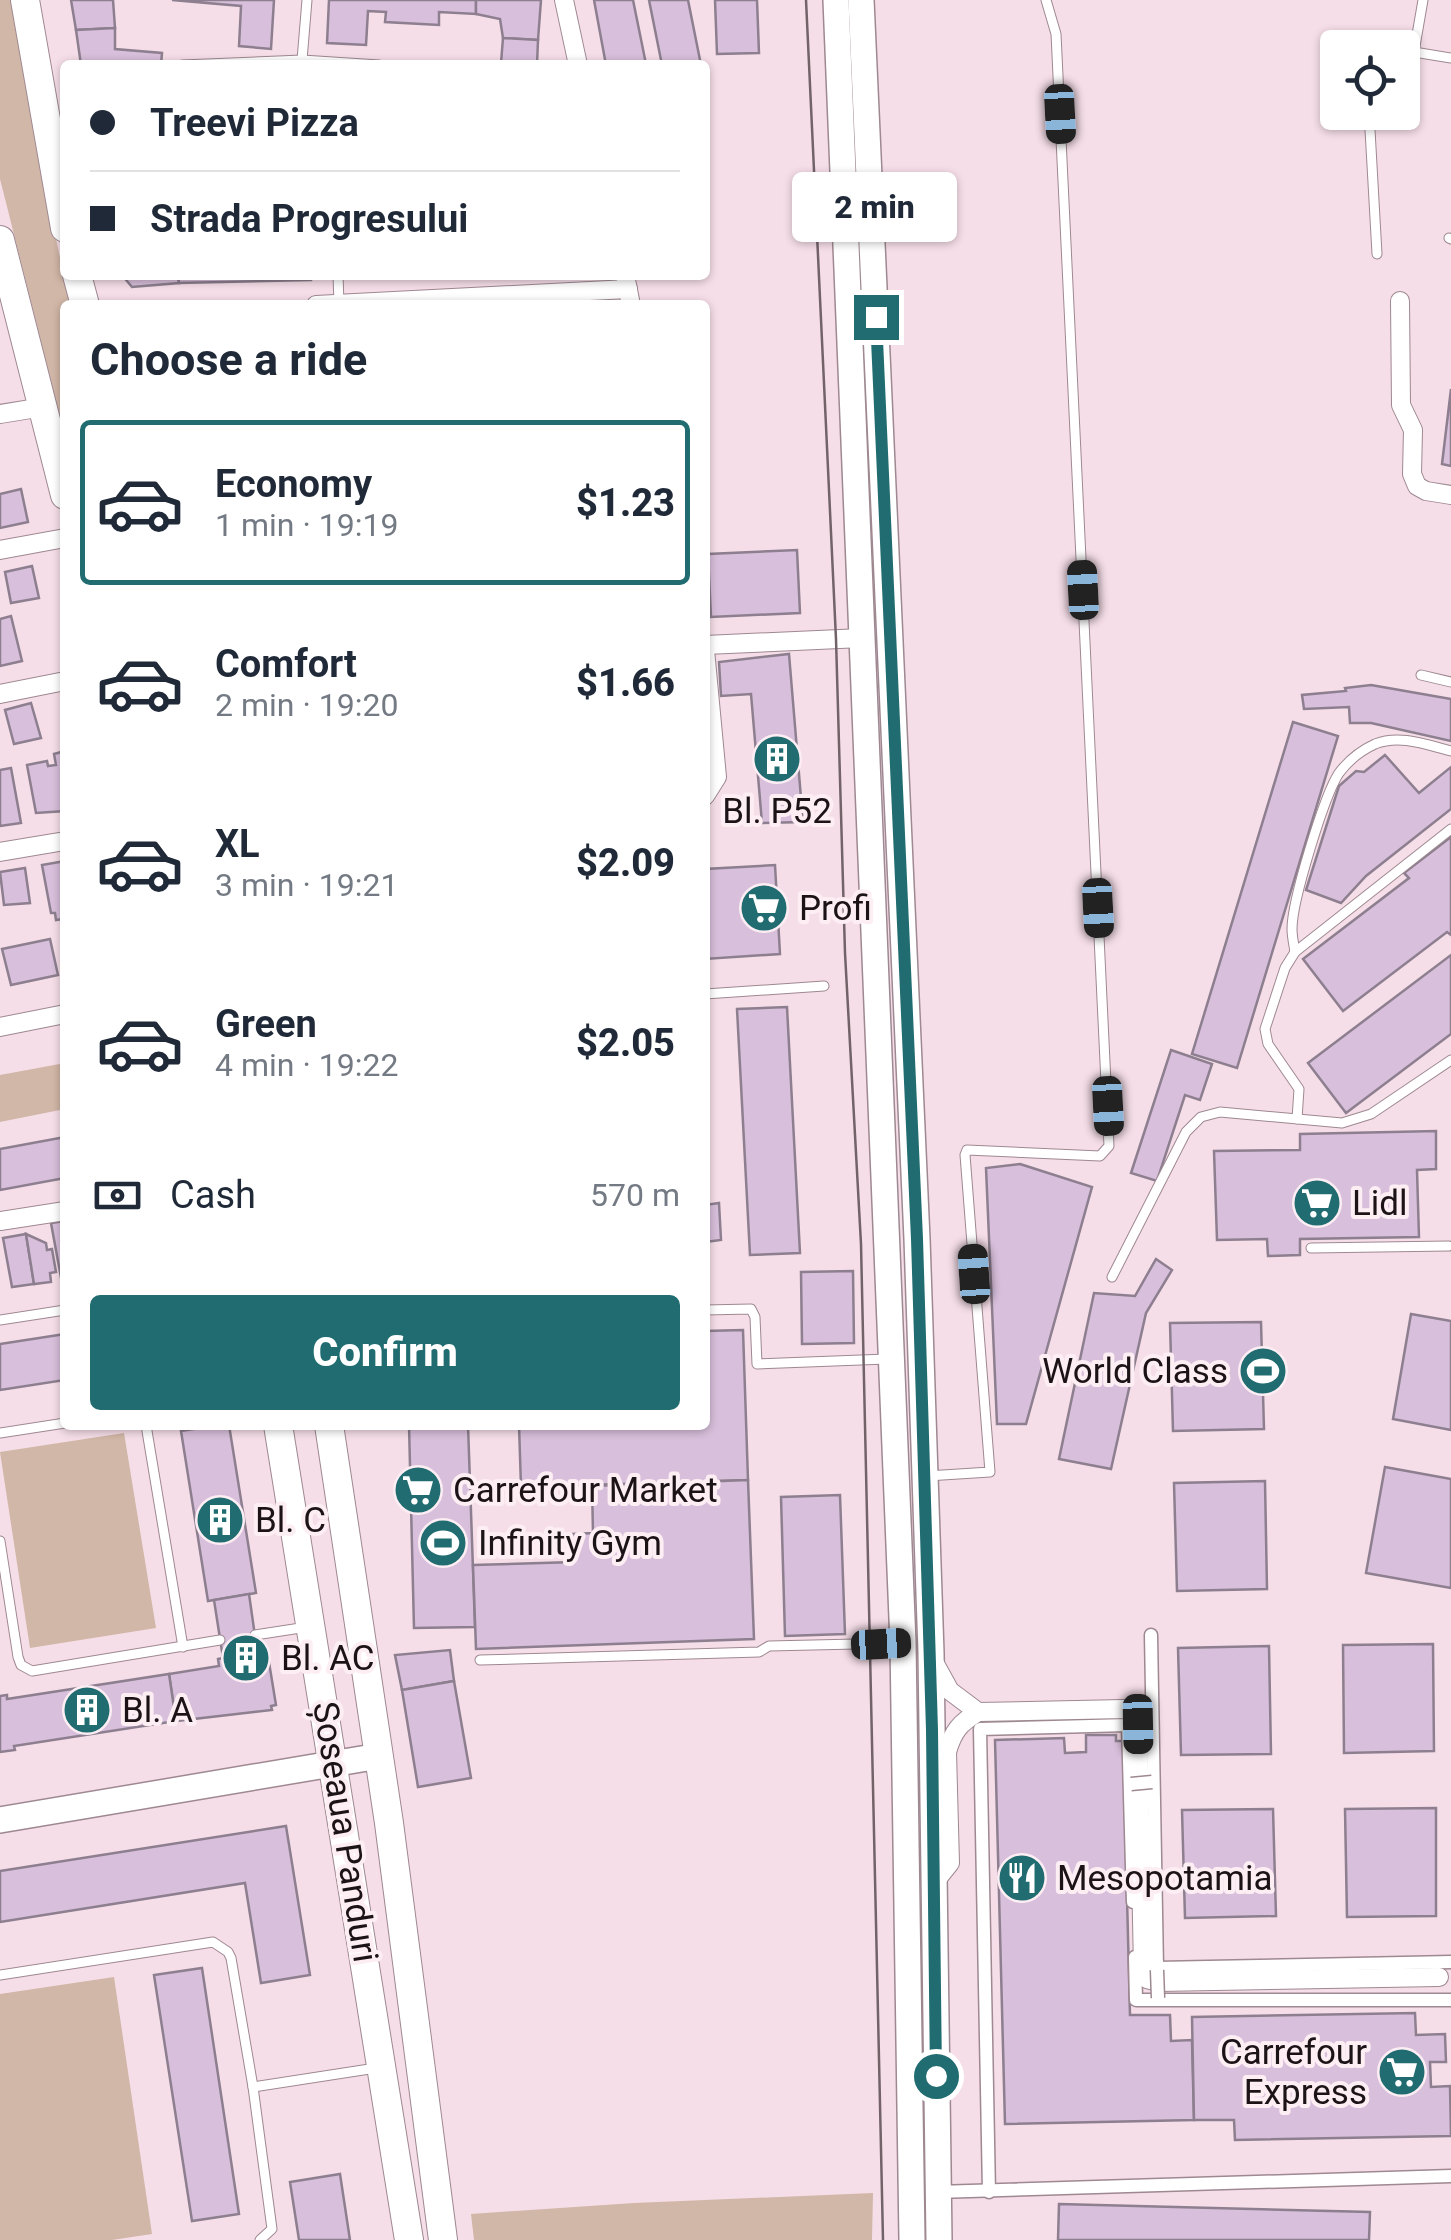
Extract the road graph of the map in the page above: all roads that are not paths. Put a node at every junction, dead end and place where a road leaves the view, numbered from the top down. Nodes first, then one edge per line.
1 (25, 0) edge
2 (307, 0) edge
3 (564, 0) edge
4 (836, 0) edge
5 (861, 0) edge
6 (1046, 0) edge
7 (1422, 0) edge
8 (1417, 30) edge
9 (1420, 53) edge
10 (1451, 58) edge
11 (301, 60) edge
12 (577, 60) edge
13 (55, 129) edge
14 (1369, 130) edge
15 (60, 178) edge
16 (0, 240) edge
17 (1377, 254) dead end
18 (5, 282) edge
19 (628, 290) edge
20 (422, 300) edge
21 (1400, 301) dead end
22 (43, 407) junction
23 (0, 414) edge
24 (60, 476) edge
25 (1451, 495) edge
26 (60, 539) edge
27 (0, 550) edge
28 (890, 637) junction
29 (862, 638) junction
30 (710, 648) edge
31 (1421, 675) dead end
32 (60, 681) edge
33 (1451, 682) edge
34 (0, 694) edge
35 (710, 702) edge
36 (1451, 751) edge
37 (710, 788) edge
38 (1451, 828) edge
39 (60, 841) edge
40 (0, 852) edge
41 (1295, 952) junction
42 (824, 986) dead end
43 (710, 994) edge
44 (60, 1015) edge
45 (0, 1027) edge
46 (1451, 1060) edge
47 (1296, 1119) junction
48 (60, 1213) edge
49 (0, 1221) edge
50 (1450, 1246) edge
51 (1311, 1248) dead end
52 (1112, 1278) dead end
53 (710, 1310) edge
54 (60, 1311) edge
55 (0, 1320) edge
56 (891, 1358) junction
57 (60, 1424) edge
58 (147, 1430) edge
59 (279, 1430) edge
60 (329, 1430) edge
61 (0, 1434) edge
62 (896, 1476) junction
63 (924, 1476) junction
64 (0, 1541) edge
65 (312, 1626) junction
66 (1151, 1634) dead end
67 (255, 1635) dead end
68 (220, 1640) dead end
69 (903, 1642) junction
70 (183, 1646) junction
71 (931, 1652) junction
72 (480, 1660) dead end
73 (978, 1712) junction
74 (379, 1756) junction
75 (334, 1762) junction
76 (1153, 1782) junction
77 (1130, 1784) junction
78 (0, 1820) edge
79 (934, 1882) junction
80 (1157, 1969) junction
81 (1447, 1972) edge
82 (0, 1974) edge
83 (1158, 1999) junction
84 (1451, 2000) edge
85 (384, 2067) junction
86 (252, 2087) junction
87 (1451, 2176) edge
88 (937, 2192) junction
89 (988, 2192) junction
90 (260, 2240) edge
91 (409, 2240) edge
92 (442, 2240) edge
93 (912, 2240) edge
94 (939, 2240) edge

1 - 13 main road
2 - 11 lane
3 - 12 street
4 - 29 main road
5 - 28 main road
6 - 63 lane
7 - 8 lane
9 - 10 lane
13 - 15 main road
14 - 17 lane
16 - 18 main road
18 - 22 main road
19 - 20 street
21 - 25 street
22 - 23 street
22 - 24 main road
26 - 27 street
28 - 29 main road
28 - 63 main road
29 - 30 street
29 - 56 main road
31 - 33 lane
32 - 34 street
35 - 37 street
36 - 41 lane
38 - 41 lane
39 - 40 street
41 - 47 lane
42 - 43 lane
44 - 45 street
46 - 47 lane
47 - 52 lane
48 - 49 street
50 - 51 lane
53 - 56 lane
54 - 55 lane
56 - 62 main road
57 - 61 lane
58 - 70 lane
59 - 65 main road, Șoseaua Panduri
60 - 74 main road, Șoseaua Panduri
62 - 63 main road
62 - 69 main road
63 - 71 main road
64 - 70 lane
65 - 67 lane
65 - 75 main road, Șoseaua Panduri
66 - 76 street
68 - 70 lane
69 - 72 lane
69 - 93 main road
71 - 73 street
71 - 79 main road
73 - 79 street
73 - 81 street
74 - 75 main road
74 - 92 main road, Șoseaua Panduri
75 - 78 main road
75 - 85 main road, Șoseaua Panduri
76 - 77 street, bridge
76 - 80 street
77 - 83 street
77 - 89 street
79 - 88 main road
80 - 81 street
80 - 83 street, bridge
82 - 86 lane
83 - 84 street
85 - 86 lane
85 - 91 main road, Șoseaua Panduri
86 - 90 lane
87 - 89 street
88 - 89 street
88 - 94 main road

